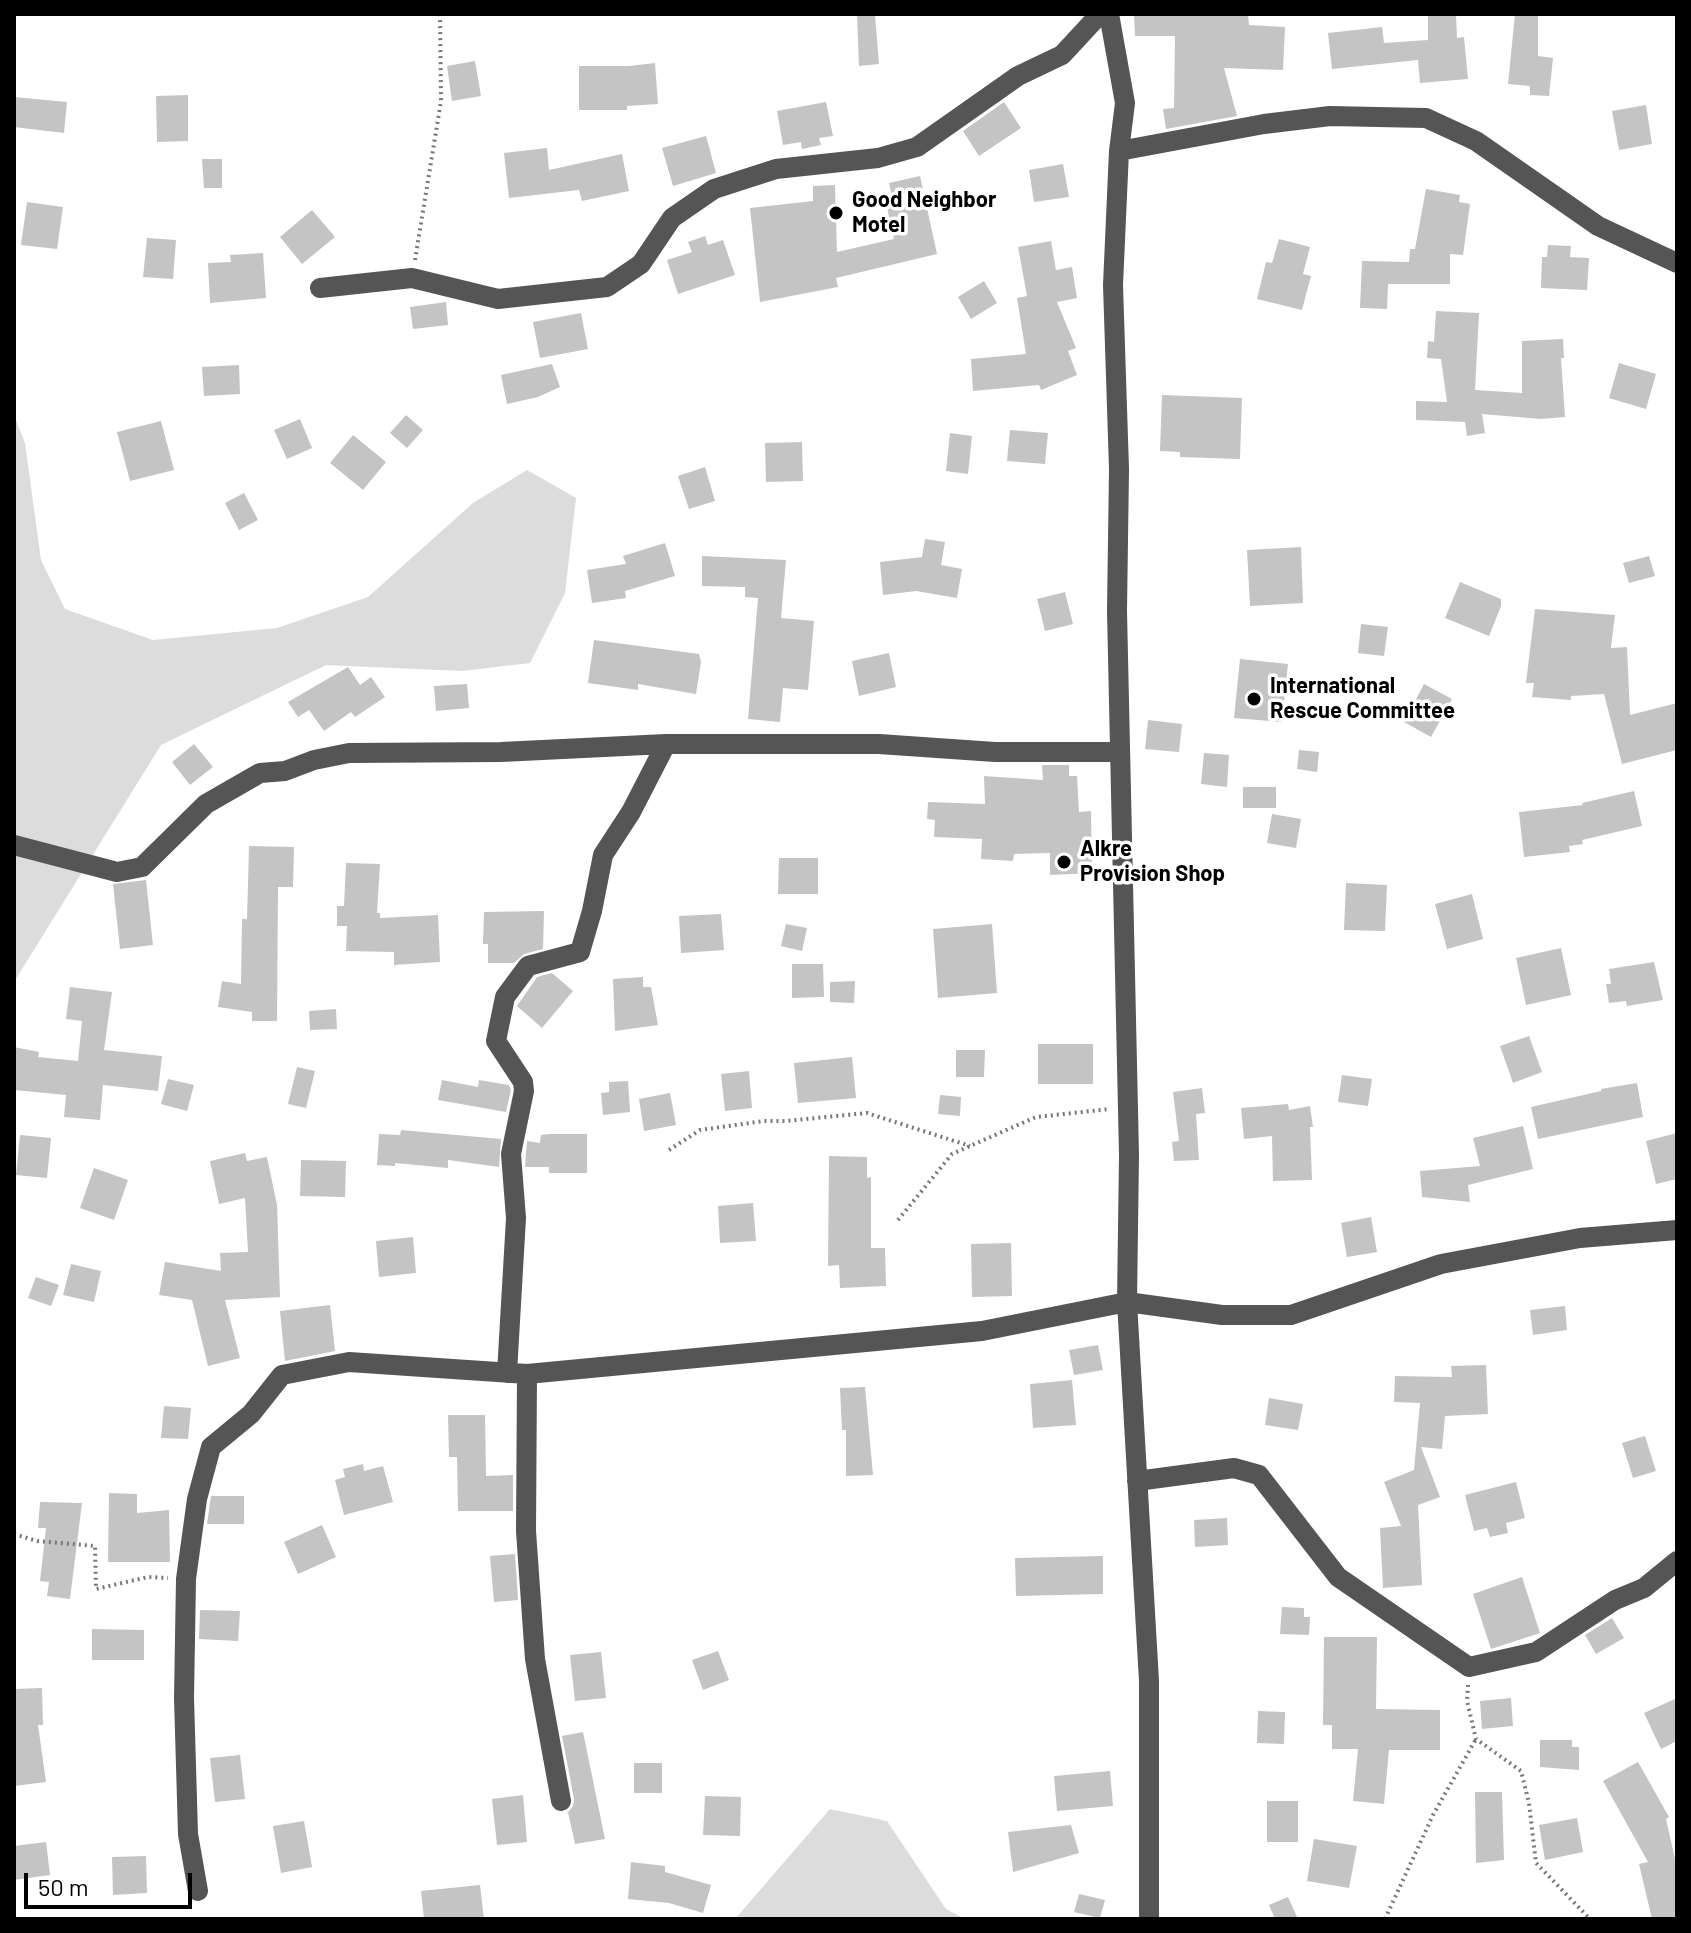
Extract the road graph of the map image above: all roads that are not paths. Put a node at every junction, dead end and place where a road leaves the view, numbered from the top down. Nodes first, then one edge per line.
1 (1100, 14) edge
2 (1109, 14) edge
3 (1119, 151) junction
4 (1677, 263) edge
5 (320, 288) dead end
6 (666, 744) junction
7 (1120, 752) junction
8 (14, 845) edge
9 (1677, 1230) edge
10 (1127, 1302) junction
11 (517, 1374) junction
12 (1137, 1481) junction
13 (1677, 1561) edge
14 (561, 1801) dead end
15 (198, 1891) dead end
16 (1149, 1919) edge

1 - 5 street
2 - 3 street
3 - 4 street
3 - 7 street
6 - 7 street
6 - 8 street
6 - 11 street
7 - 10 street
9 - 10 street
10 - 11 street
10 - 12 street
11 - 14 street
11 - 15 street
12 - 13 street
12 - 16 street

